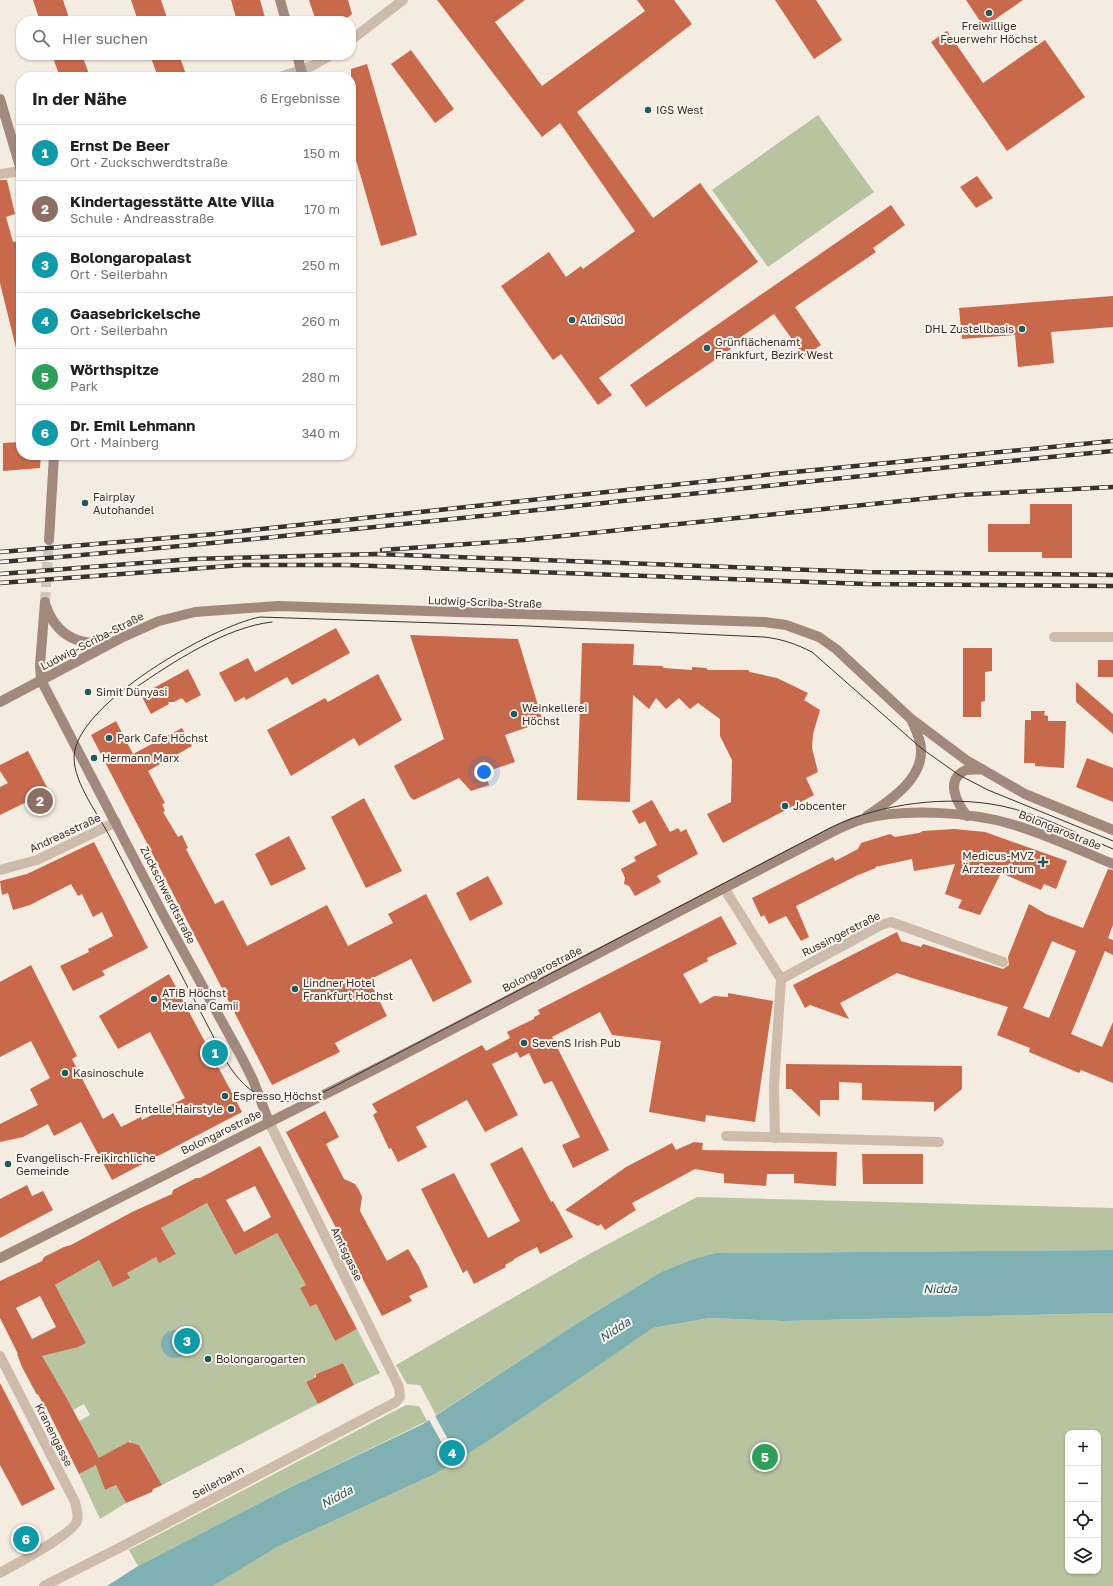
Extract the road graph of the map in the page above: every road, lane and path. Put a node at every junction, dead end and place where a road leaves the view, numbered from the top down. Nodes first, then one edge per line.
1 (280, 0) edge
2 (403, 0) edge
3 (285, 16) edge
4 (356, 36) edge
5 (298, 60) edge
6 (325, 60) edge
7 (302, 72) edge
8 (304, 72) edge
9 (0, 99) edge
10 (16, 153) edge
11 (16, 171) edge
12 (0, 174) edge
13 (54, 460) edge
14 (49, 540) tunnel mouth
15 (1054, 637) dead end
16 (1113, 637) edge
17 (121, 638) junction
18 (41, 680) junction
19 (0, 702) edge
20 (910, 718) junction
21 (982, 769) junction
22 (967, 816) junction
23 (862, 819) junction
24 (116, 822) junction
25 (1113, 830) edge
26 (1113, 864) edge
27 (0, 870) edge
28 (724, 888) junction
29 (1004, 962) dead end
30 (781, 979) junction
31 (269, 1122) junction
32 (726, 1136) dead end
33 (775, 1138) junction
34 (940, 1142) dead end
35 (0, 1258) edge
36 (0, 1356) edge
37 (400, 1397) joint
38 (0, 1573) edge
39 (44, 1586) edge

1 - 3 main road
2 - 4 street
5 - 7 main road
6 - 8 street
9 - 10 main road
11 - 12 street
13 - 14 main road
15 - 16 street
17 - 18 main road, Ludwig-Scriba-Straße
17 - 18 main road
17 - 20 main road, Ludwig-Scriba-Straße
18 - 19 main road, Ludwig-Scriba-Straße
18 - 24 main road, Zuckschwerdtstraße
20 - 21 main road, Bolongarostraße
20 - 23 main road
21 - 22 main road
21 - 25 main road, Bolongarostraße
22 - 23 main road, Bolongarostraße
22 - 26 main road, Bolongarostraße
23 - 28 main road, Bolongarostraße
24 - 27 street, Andreasstraße
24 - 31 main road, Zuckschwerdtstraße
28 - 30 street
28 - 31 main road, Bolongarostraße
29 - 30 street, Russingerstraße
30 - 33 street
31 - 35 main road, Bolongarostraße
31 - 37 street, Amtsgasse
32 - 33 street
33 - 34 street
36 - 38 street, Kranengasse
37 - 39 street, Seilerbahn

